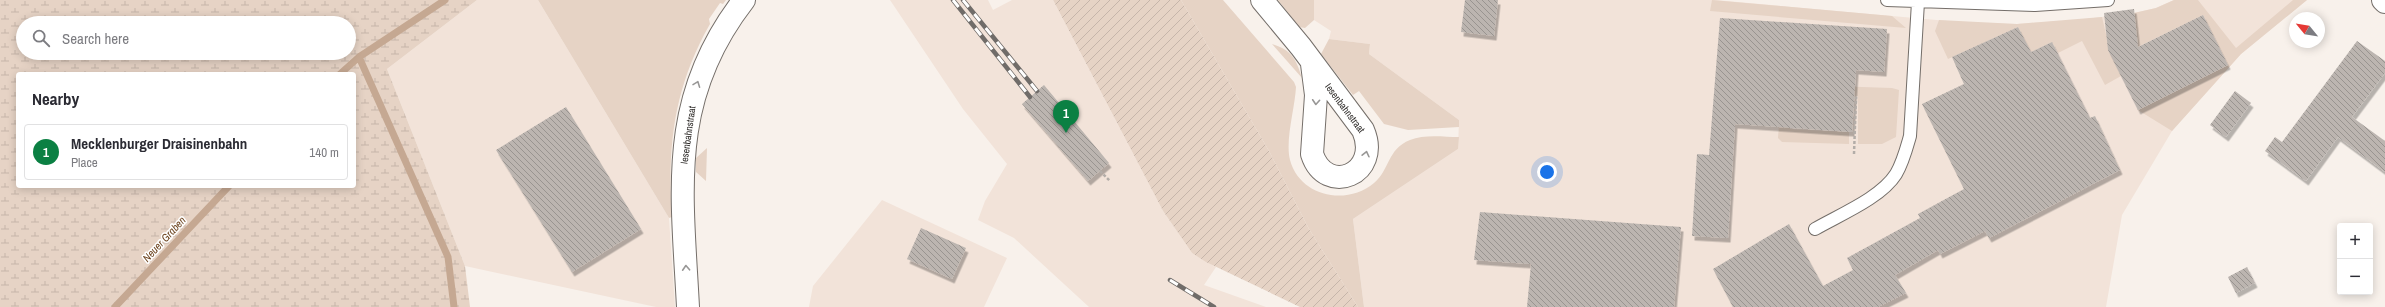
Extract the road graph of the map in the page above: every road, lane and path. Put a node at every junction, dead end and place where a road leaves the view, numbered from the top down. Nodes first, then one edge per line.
1 (744, 0) edge
2 (1262, 0) edge
3 (1887, 0) edge
4 (2108, 0) edge
5 (1918, 2) junction
6 (1312, 64) junction
7 (1856, 97) dead end
8 (1854, 154) dead end
9 (1100, 171) dead end
10 (1110, 181) dead end
11 (1815, 228) dead end
12 (688, 307) edge

12 -> 1 street, Iesenbahnstraat
2 - 6 street, Iesenbahnstraat
3 - 5 lane
4 - 5 lane
5 - 11 lane
6 -> 6 street, Iesenbahnstraat
7 - 8 path
9 - 10 path

